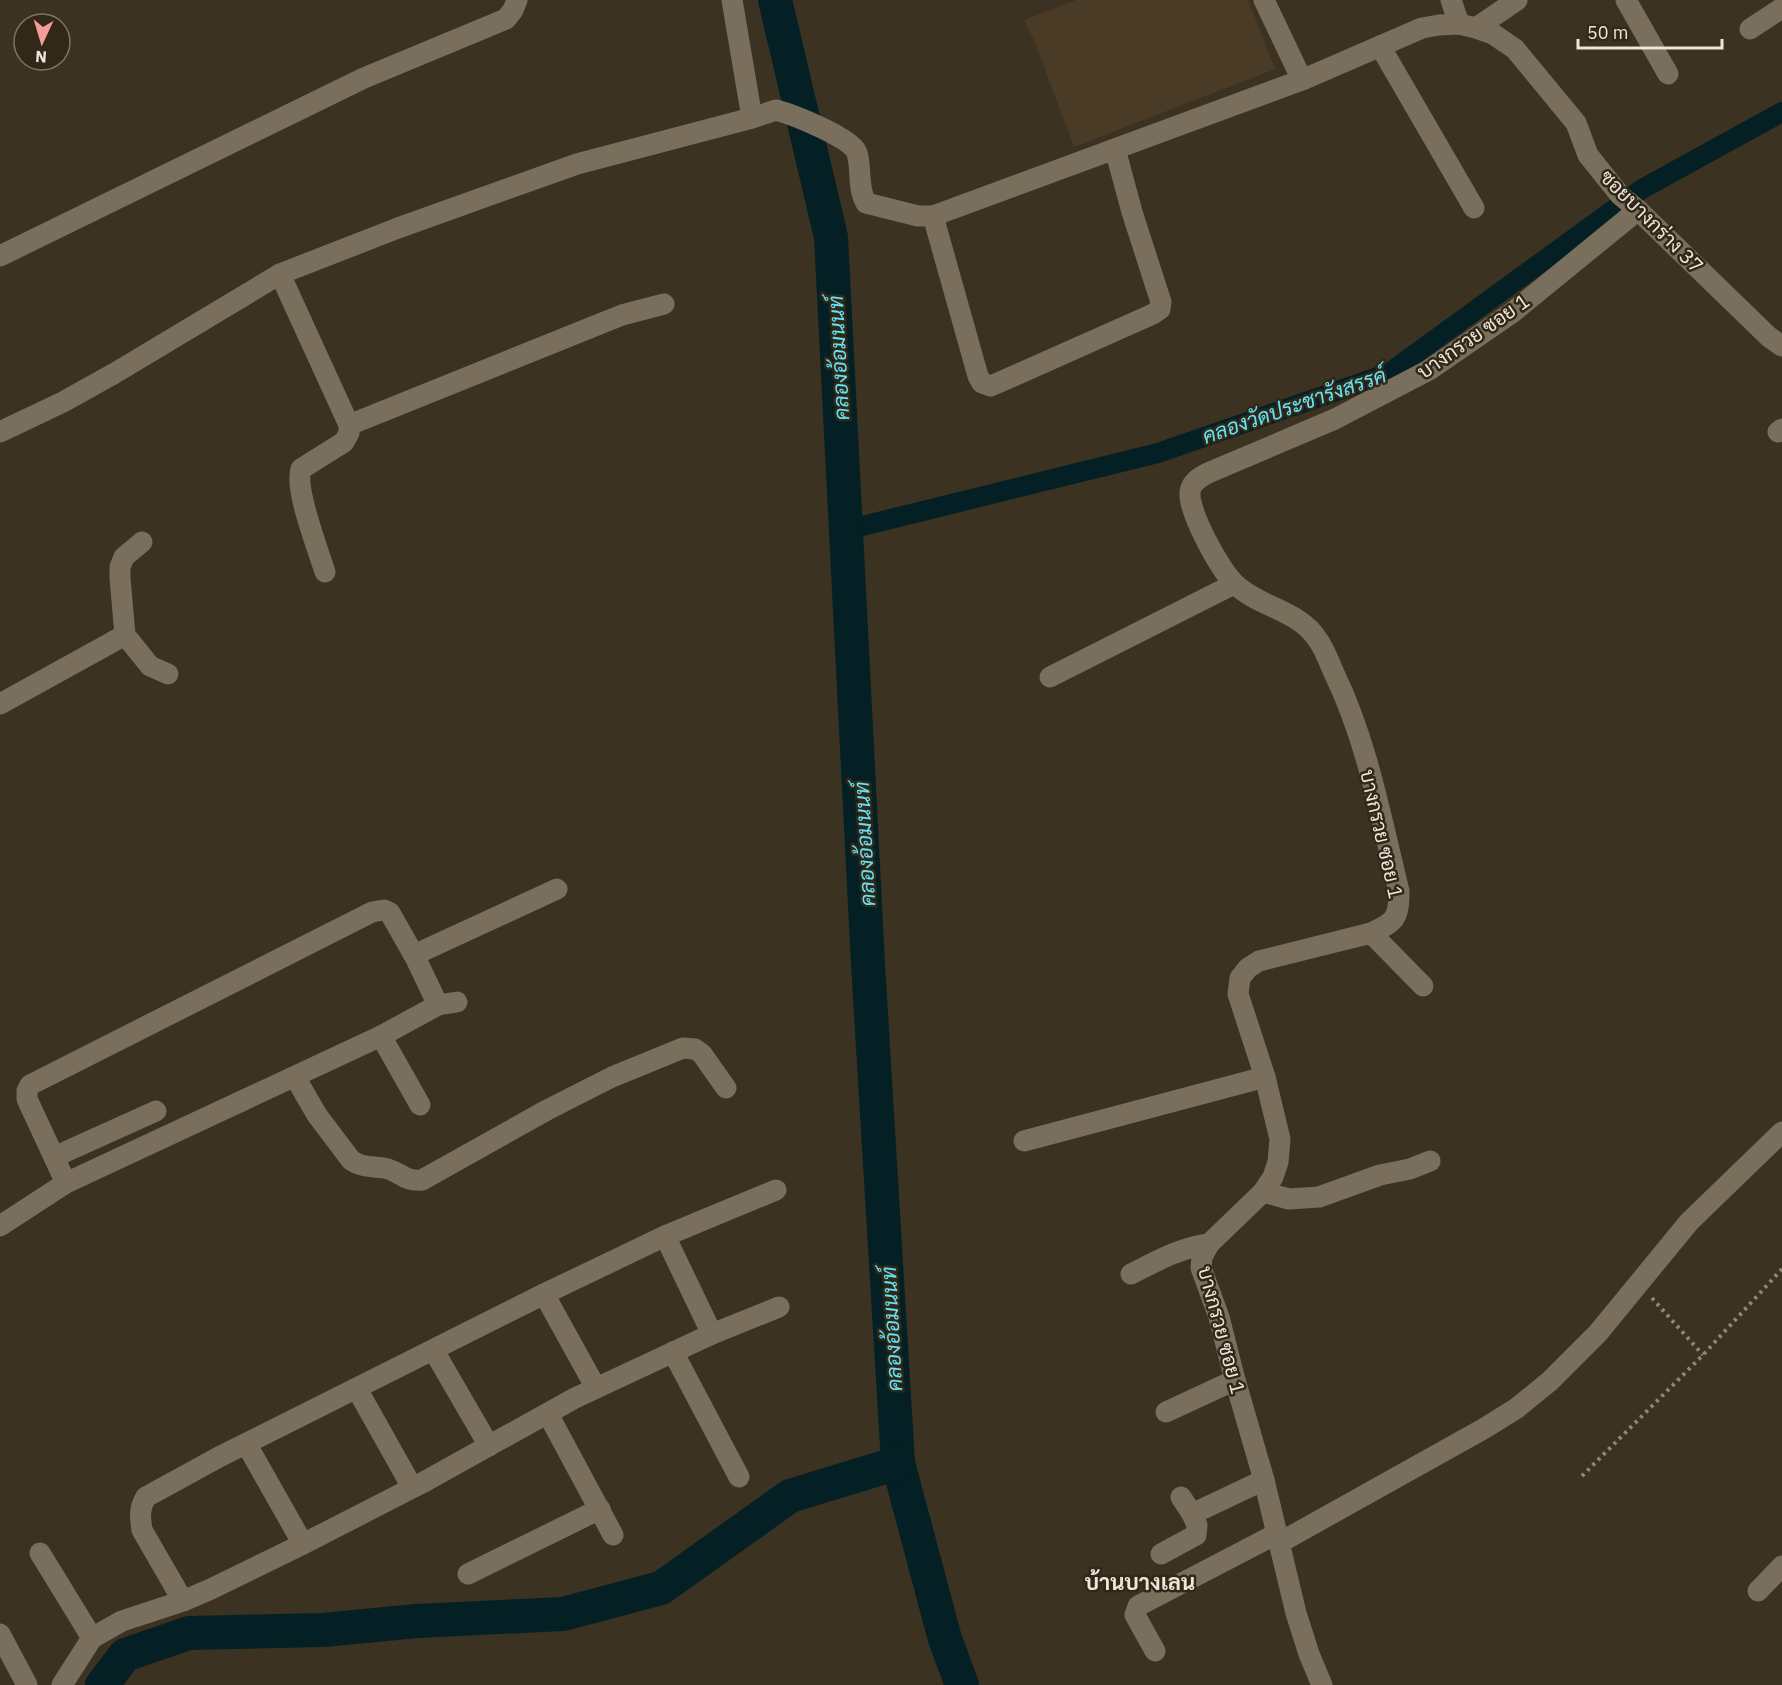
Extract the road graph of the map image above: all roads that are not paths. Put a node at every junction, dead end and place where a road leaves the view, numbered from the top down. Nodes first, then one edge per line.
1 (517, 0) edge
2 (732, 0) edge
3 (1264, 0) edge
4 (1451, 0) edge
5 (1517, 0) edge
6 (1626, 0) edge
7 (1782, 9) edge
8 (1467, 26) junction
9 (1750, 29) dead end
10 (1380, 46) junction
11 (1668, 74) dead end
12 (1302, 80) junction
13 (752, 118) junction
14 (1115, 149) junction
15 (1631, 204) junction
16 (1474, 208) dead end
17 (933, 216) junction
18 (0, 256) edge
19 (280, 274) junction
20 (664, 304) dead end
21 (1782, 346) edge
22 (349, 425) junction
23 (0, 432) edge
24 (142, 542) dead end
25 (325, 572) dead end
26 (1234, 584) junction
27 (125, 635) junction
28 (168, 674) dead end
29 (1050, 677) dead end
30 (3, 696) edge
31 (557, 889) dead end
32 (1371, 933) junction
33 (414, 955) junction
34 (1423, 986) dead end
35 (381, 1036) junction
36 (295, 1077) junction
37 (1265, 1077) junction
38 (726, 1088) dead end
39 (420, 1105) dead end
40 (156, 1111) dead end
41 (1782, 1132) edge
42 (1024, 1141) dead end
43 (54, 1157) junction
44 (1430, 1161) dead end
45 (66, 1183) junction
46 (776, 1190) dead end
47 (1263, 1191) junction
48 (0, 1226) edge
49 (665, 1236) junction
50 (1209, 1244) junction
51 (1131, 1274) dead end
52 (544, 1294) junction
53 (779, 1307) dead end
54 (712, 1334) junction
55 (434, 1351) junction
56 (673, 1353) junction
57 (1235, 1380) junction
58 (596, 1388) junction
59 (357, 1389) junction
60 (1166, 1412) dead end
61 (548, 1414) junction
62 (247, 1445) junction
63 (489, 1446) junction
64 (739, 1477) dead end
65 (1264, 1480) junction
66 (412, 1487) junction
67 (600, 1509) junction
68 (613, 1535) dead end
69 (1278, 1538) junction
70 (303, 1545) junction
71 (40, 1553) dead end
72 (1161, 1554) dead end
73 (1782, 1566) edge
74 (468, 1574) dead end
75 (1758, 1591) dead end
76 (183, 1601) junction
77 (0, 1634) edge
78 (92, 1638) junction
79 (1155, 1651) dead end
80 (27, 1685) edge
81 (62, 1685) edge
82 (1322, 1685) edge

1 - 18 street
2 - 13 street
3 - 12 street
4 - 8 street
5 - 8 street
6 - 11 street
7 - 9 street
8 - 10 street
8 - 15 street, ซอยบางกร่าง 37
10 - 12 street
10 - 16 street
12 - 14 street
13 - 17 street
13 - 19 street
14 - 17 street
14 - 17 street
15 - 21 street, ซอยบางกร่าง 37
15 - 26 street, บางกรวย ซอย 1
19 - 22 street
19 - 23 street
20 - 22 street
22 - 25 street
24 - 27 street
26 - 29 street
26 - 32 street, บางกรวย ซอย 1
27 - 28 street
27 - 30 street
31 - 33 street
32 - 34 street
32 - 37 street, บางกรวย ซอย 1
33 - 35 street
33 - 43 street
35 - 36 street
35 - 39 street
36 - 38 street
36 - 45 street
37 - 42 street
37 - 47 street, บางกรวย ซอย 1
40 - 43 street
41 - 69 street
43 - 45 street
44 - 47 street
45 - 48 street
46 - 49 street
47 - 50 street, บางกรวย ซอย 1
49 - 52 street
49 - 54 street
50 - 51 street
50 - 57 street, บางกรวย ซอย 1
52 - 55 street
52 - 58 street
53 - 54 street
54 - 56 street
55 - 59 street
55 - 63 street
56 - 58 street
56 - 64 street
57 - 60 street
57 - 65 street, บางกรวย ซอย 1
58 - 61 street
59 - 62 street
59 - 66 street
61 - 63 street
61 - 67 street
62 - 70 street
62 - 76 street
63 - 66 street
65 - 69 street, บางกรวย ซอย 1
65 - 72 street
66 - 70 street
67 - 68 street
67 - 74 street
69 - 79 street
69 - 82 street, บางกรวย ซอย 1
70 - 76 street
71 - 78 street
73 - 75 street
76 - 78 street
77 - 80 street
78 - 81 street

